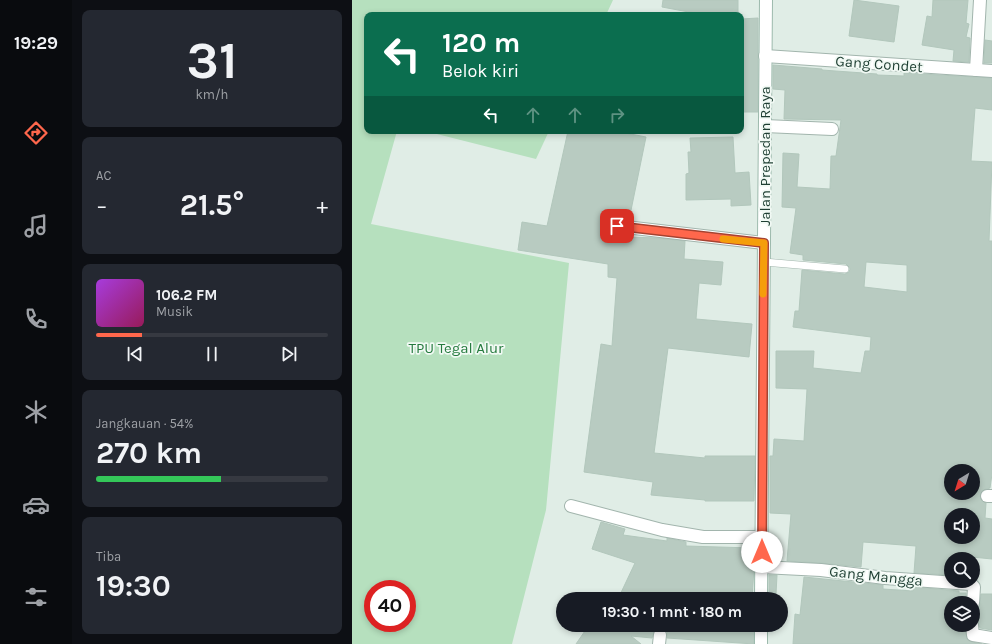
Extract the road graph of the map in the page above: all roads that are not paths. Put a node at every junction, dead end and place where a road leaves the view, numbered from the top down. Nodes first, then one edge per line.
1 (766, 0) edge
2 (980, 0) edge
3 (765, 56) junction
4 (976, 70) junction
5 (992, 72) edge
6 (765, 126) junction
7 (832, 129) dead end
8 (617, 226) dead end
9 (764, 243) junction
10 (764, 262) junction
11 (845, 269) dead end
12 (571, 506) dead end
13 (762, 538) junction
14 (761, 567) junction
15 (761, 592) edge
16 (973, 596) edge
17 (761, 632) edge
18 (973, 632) edge
19 (992, 638) edge
20 (979, 640) edge
21 (761, 644) edge

1 - 3 street, Jalan Prepedan Raya
2 - 4 street
3 - 4 street, Gang Condet
3 - 6 street, Jalan Prepedan Raya
4 - 5 street, Gang Condet
6 - 7 street
6 - 9 street, Jalan Prepedan Raya
8 - 9 street
9 - 10 street, Jalan Prepedan Raya
10 - 11 lane
10 - 13 street, Jalan Prepedan Raya
12 - 13 street
13 - 14 street, Jalan Prepedan Raya
14 - 15 street, Jalan Prepedan Raya
14 - 16 street, Gang Mangga
17 - 21 street
18 - 20 street
19 - 20 street

